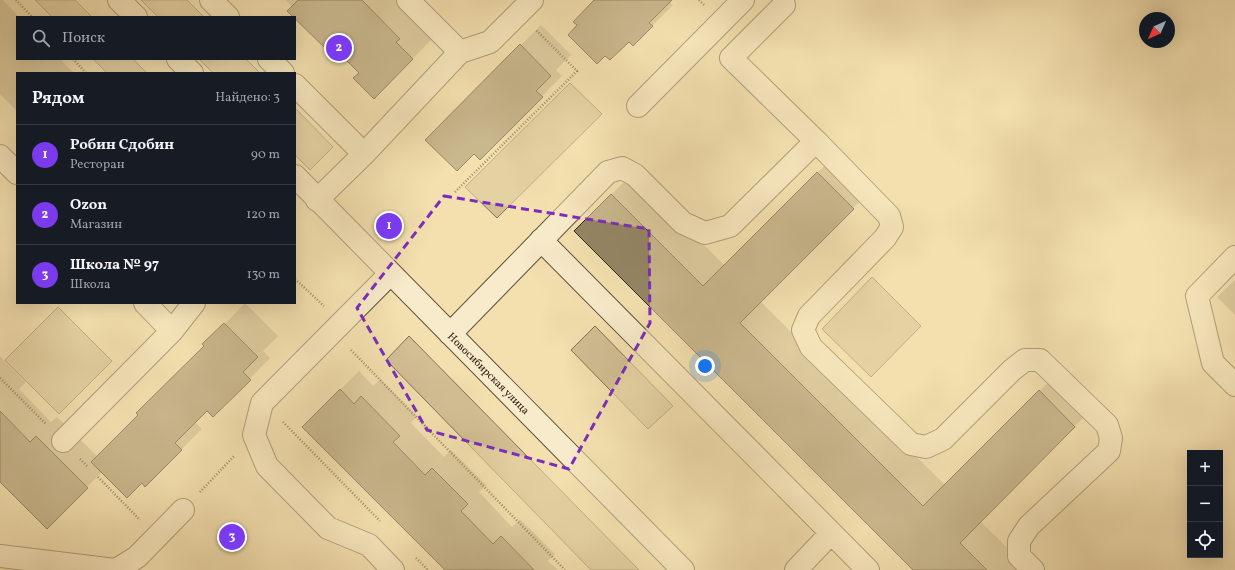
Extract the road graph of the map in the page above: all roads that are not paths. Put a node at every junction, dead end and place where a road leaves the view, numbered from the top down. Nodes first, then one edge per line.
1 (119, 0) edge
2 (211, 0) edge
3 (408, 0) edge
4 (532, 0) edge
5 (743, 0) edge
6 (784, 5) dead end
7 (135, 16) edge
8 (227, 16) edge
9 (460, 52) junction
10 (179, 60) edge
11 (270, 60) edge
12 (191, 72) edge
13 (282, 72) edge
14 (296, 86) edge
15 (638, 106) dead end
16 (816, 141) junction
17 (364, 154) junction
18 (0, 156) edge
19 (16, 172) edge
20 (304, 192) edge
21 (541, 240) junction
22 (1235, 257) edge
23 (390, 274) junction
24 (146, 304) edge
25 (193, 304) edge
26 (172, 331) junction
27 (450, 334) junction
28 (1235, 385) edge
29 (63, 441) road end
30 (183, 510) road end
31 (831, 533) junction
32 (0, 556) edge
33 (115, 570) edge
34 (393, 570) edge
35 (683, 570) edge
36 (796, 570) edge
37 (868, 570) edge
38 (1033, 570) edge

1 - 7 street
2 - 8 street
3 - 9 street
4 - 9 street
5 - 15 street
6 - 16 street
9 - 17 street
10 - 12 street
11 - 13 street
14 - 17 street
16 - 21 street
16 - 38 street
17 - 20 street
18 - 19 street
20 - 23 street, Новосибирская улица
21 - 27 street
21 - 31 street
22 - 28 street
23 - 27 street, Новосибирская улица
23 - 34 street
24 - 26 street
25 - 26 street
26 - 29 street
27 - 35 street, Новосибирская улица
30 - 33 street
31 - 36 street
31 - 37 street
32 - 33 street

